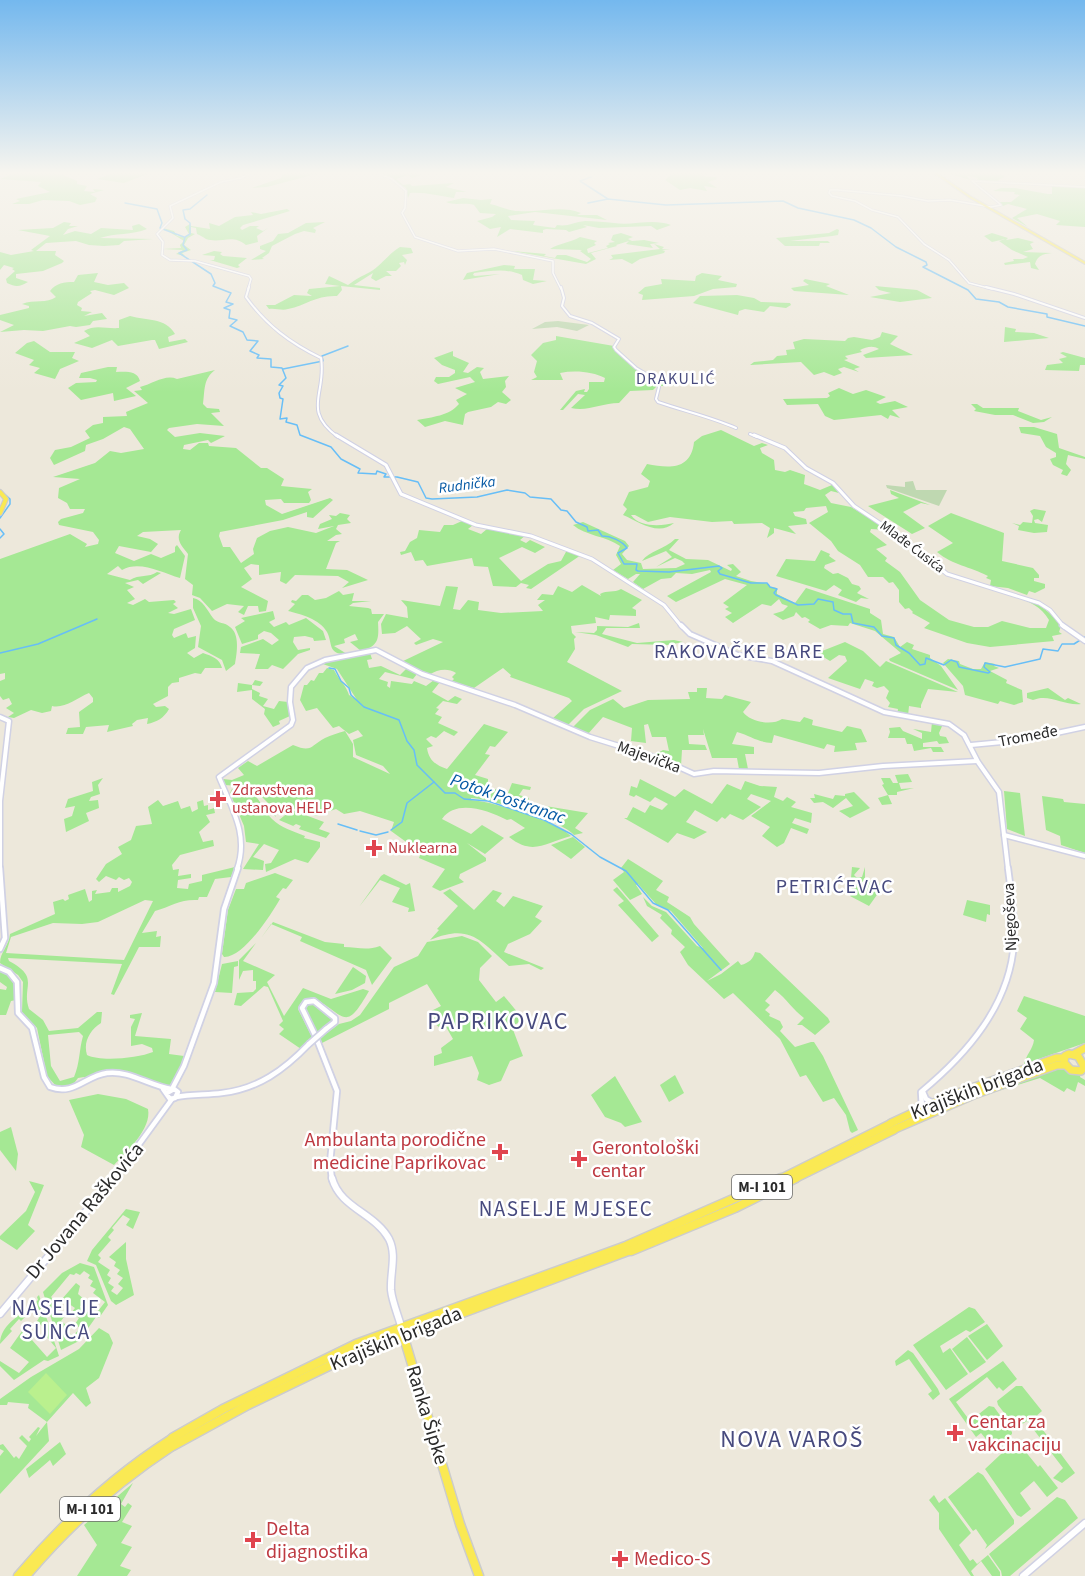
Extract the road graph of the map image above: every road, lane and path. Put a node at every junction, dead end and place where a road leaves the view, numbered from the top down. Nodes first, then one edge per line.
1 (162, 246) edge
2 (438, 246) edge
3 (926, 246) edge
4 (1056, 246) edge
5 (1085, 263) edge
6 (1085, 318) edge
7 (736, 428) dead end
8 (750, 434) dead end
9 (0, 492) edge
10 (0, 513) edge
11 (1083, 640) edge
12 (0, 717) edge
13 (1085, 727) edge
14 (957, 728) joint
15 (972, 745) junction
16 (977, 761) junction
17 (1003, 832) junction
18 (1085, 856) edge
19 (1, 877) edge
20 (0, 949) edge
21 (0, 968) edge
22 (1085, 1048) edge
23 (1074, 1054) junction
24 (1064, 1062) junction
25 (1084, 1066) edge
26 (923, 1091) junction
27 (173, 1095) junction
28 (934, 1103) junction
29 (922, 1108) junction
30 (892, 1126) junction
31 (744, 1195) junction
32 (705, 1208) dead end
33 (628, 1248) junction
34 (0, 1314) edge
35 (402, 1330) junction
36 (172, 1443) junction
37 (1085, 1523) edge
38 (18, 1576) edge
39 (26, 1576) edge
40 (479, 1576) edge
41 (1023, 1576) edge

1 - 14 street
2 - 7 street
3 - 6 street
4 - 5 main road
8 - 11 street, Mlađe Ćusića
9 - 10 main road
12 - 19 street
13 - 15 street, Tromeđe
14 - 15 street, Njegoševa
15 - 16 street, Njegoševa
16 - 17 street, Njegoševa
16 - 27 street, Majevička
17 - 18 street
17 - 26 street, Njegoševa
19 - 20 street
21 - 27 street
22 - 23 main road, Krajiških brigada / M-I 101
23 - 24 main road, Krajiških brigada / M-I 101
23 - 25 main road, Krajiških brigada
24 - 25 main road, Krajiških brigada
24 - 28 main road, Krajiških brigada / M-I 101
24 - 30 main road, Krajiških brigada / M-I 101
26 - 28 street
26 - 29 street
27 - 34 street, Dr Jovana Raškovića
27 - 35 street, Ranka Šipke, bridge
28 - 29 main road, Krajiških brigada / M-I 101
29 - 30 main road, Krajiških brigada / M-I 101
30 - 31 main road, Krajiških brigada / M-I 101
30 - 33 main road, Krajiških brigada / M-I 101
31 - 32 main road
31 - 33 main road, Krajiških brigada / M-I 101
33 - 35 main road, Krajiških brigada / M-I 101
35 - 36 main road, Krajiških brigada / M-I 101
35 - 40 main road, Ranka Šipke
36 - 38 main road, Krajiških brigada / M-I 101
36 - 39 main road, Krajiških brigada / M-I 101
37 - 41 street

